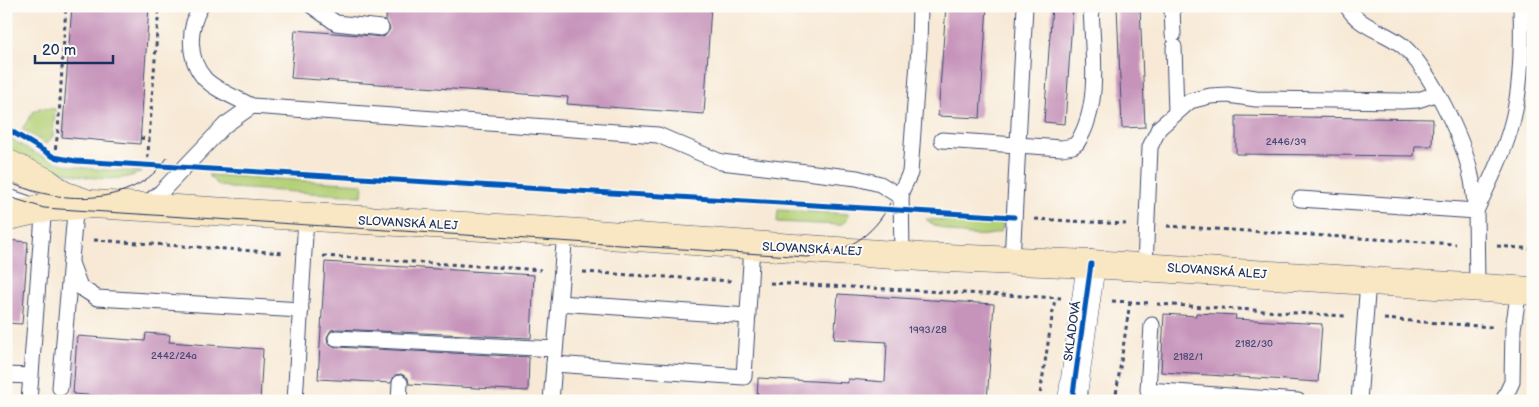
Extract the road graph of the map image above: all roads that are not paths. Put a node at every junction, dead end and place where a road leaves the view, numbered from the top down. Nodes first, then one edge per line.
1 (201, 6) edge
2 (312, 6) edge
3 (920, 6) edge
4 (1025, 6) edge
5 (1091, 6) edge
6 (1172, 6) edge
7 (1347, 6) edge
8 (1521, 6) edge
9 (381, 28) dead end
10 (1436, 94) junction
11 (252, 106) junction
12 (1176, 113) junction
13 (942, 140) dead end
14 (1018, 145) junction
15 (6, 163) edge
16 (45, 195) junction
17 (6, 196) edge
18 (901, 197) junction
19 (1300, 199) dead end
20 (82, 203) junction
21 (127, 206) junction
22 (1476, 211) junction
23 (6, 212) edge
24 (306, 218) junction
25 (565, 232) junction
26 (752, 246) junction
27 (902, 255) junction
28 (1012, 261) junction
29 (71, 263) junction
30 (1091, 264) junction
31 (1144, 267) junction
32 (1368, 281) junction
33 (1477, 287) junction
34 (1526, 290) edge
35 (558, 304) junction
36 (301, 310) junction
37 (748, 316) junction
38 (1152, 325) dead end
39 (336, 338) dead end
40 (554, 357) junction
41 (6, 374) edge
42 (31, 376) junction
43 (400, 383) dead end
44 (60, 388) dead end
45 (29, 401) edge
46 (295, 401) edge
47 (399, 401) edge
48 (551, 401) edge
49 (1072, 401) edge
50 (1298, 401) edge
51 (1359, 401) edge
52 (1503, 401) edge

1 - 11 lane
2 - 9 lane
3 - 18 lane
4 - 14 lane
5 - 14 lane
6 - 12 lane
7 - 10 lane
8 - 22 lane
10 - 12 lane
10 - 22 lane
11 - 18 lane
11 - 21 lane
12 - 31 lane
13 - 14 lane
14 - 28 lane
15 - 16 main road, SLOVANSKÁ ALEJ
16 - 17 lane
16 - 20 main road, SLOVANSKÁ ALEJ
16 - 23 main road
16 - 42 lane
18 - 27 lane
19 - 22 lane
20 - 21 main road, SLOVANSKÁ ALEJ
20 - 29 lane
21 - 24 main road, SLOVANSKÁ ALEJ
22 - 33 lane
24 - 25 main road, SLOVANSKÁ ALEJ
24 - 36 lane
25 - 26 main road, SLOVANSKÁ ALEJ
25 - 35 lane
26 - 27 main road, SLOVANSKÁ ALEJ
26 - 37 lane
27 - 28 main road, SLOVANSKÁ ALEJ
28 - 30 main road, SLOVANSKÁ ALEJ
29 - 36 lane
29 - 44 lane
30 - 31 main road, SLOVANSKÁ ALEJ
30 - 49 street, SKLADOVÁ
31 - 32 main road, SLOVANSKÁ ALEJ
32 - 33 main road, SLOVANSKÁ ALEJ
32 - 51 lane
33 - 34 main road, SLOVANSKÁ ALEJ
34 - 52 lane
35 - 37 lane
35 - 40 lane
36 - 46 lane
37 - 40 lane
38 - 50 lane
39 - 40 lane
40 - 48 lane
41 - 42 lane
42 - 45 lane
43 - 47 lane

